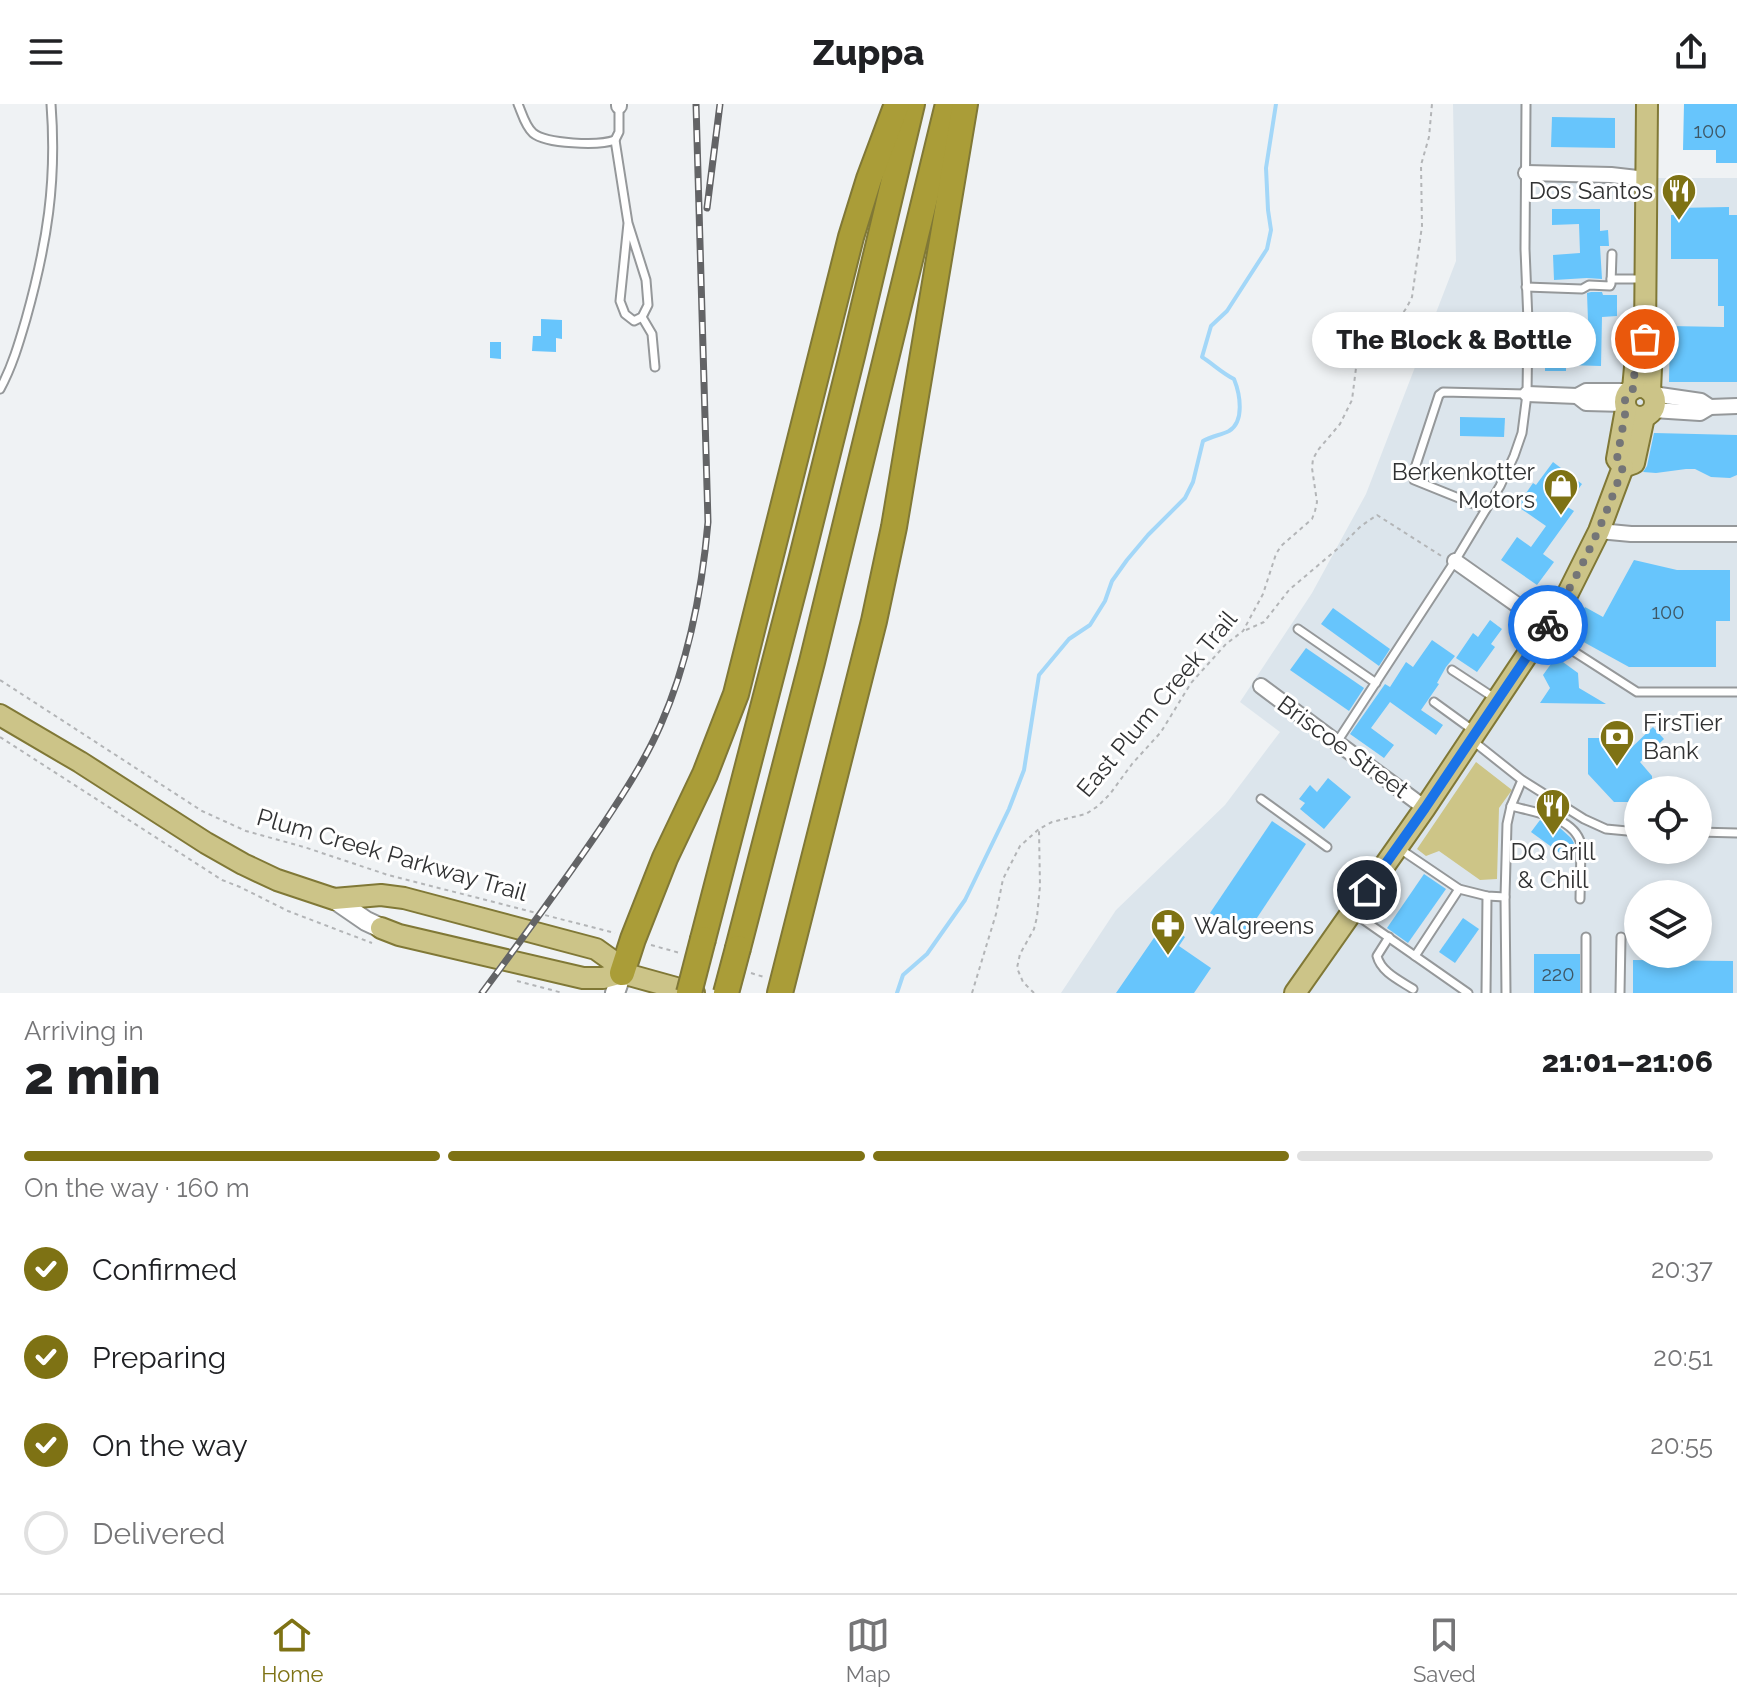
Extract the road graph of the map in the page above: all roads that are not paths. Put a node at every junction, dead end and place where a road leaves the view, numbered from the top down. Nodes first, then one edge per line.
1 (51, 104) edge
2 (518, 104) edge
3 (897, 104) edge
4 (912, 104) edge
5 (948, 104) edge
6 (965, 104) edge
7 (1526, 104) edge
8 (1647, 104) edge
9 (619, 105) edge
10 (615, 140) junction
11 (1526, 173) junction
12 (1646, 179) junction
13 (628, 223) junction
14 (1612, 254) dead end
15 (1611, 279) junction
16 (1646, 279) junction
17 (1526, 287) junction
18 (642, 317) junction
19 (655, 367) dead end
20 (0, 389) edge
21 (1527, 394) junction
22 (1639, 401) junction
23 (1737, 406) edge
24 (1486, 509) junction
25 (1599, 531) junction
26 (1737, 534) edge
27 (1455, 561) junction
28 (1547, 626) junction
29 (1298, 629) dead end
30 (1452, 670) dead end
31 (1376, 683) junction
32 (1261, 686) dead end
33 (1737, 692) edge
34 (1498, 700) junction
35 (0, 701) edge
36 (1434, 702) dead end
37 (0, 715) edge
38 (1474, 736) junction
39 (1337, 743) junction
40 (80, 762) junction
41 (1522, 780) junction
42 (1261, 799) dead end
43 (1511, 806) junction
44 (1425, 808) junction
45 (1624, 831) edge
46 (1712, 832) edge
47 (1737, 833) edge
48 (1327, 847) dead end
49 (1398, 847) junction
50 (1459, 889) junction
51 (1487, 896) junction
52 (1505, 897) junction
53 (334, 899) junction
54 (1580, 899) dead end
55 (1352, 912) junction
56 (381, 928) joint
57 (1389, 937) junction
58 (1586, 937) dead end
59 (1621, 937) dead end
60 (1415, 956) junction
61 (618, 983) edge
62 (782, 987) edge
63 (1413, 989) dead end
64 (691, 993) edge
65 (726, 993) edge
66 (1295, 993) edge
67 (1468, 993) edge
68 (1486, 993) edge
69 (1506, 993) edge
70 (1586, 993) edge
71 (1620, 993) edge

1 - 20 lane
2 - 10 lane
3 - 61 highway
4 - 64 highway, bridge
5 - 65 highway, bridge
6 - 62 highway
7 - 11 lane
8 - 12 main road
9 - 10 lane
10 - 13 lane
11 - 12 street
11 - 17 lane
12 - 16 main road
13 - 18 lane
13 - 18 lane
14 - 15 lane
15 - 16 lane
15 - 17 lane
16 - 22 main road
17 - 21 lane
18 - 19 lane
21 - 22 street
21 - 24 lane
21 - 24 lane
22 - 23 street
22 - 25 main road
24 - 27 lane
25 - 26 street
25 - 28 main road
27 - 28 street
27 - 31 lane
28 - 33 lane
28 - 34 main road
29 - 31 lane
30 - 34 lane
31 - 39 lane
32 - 39 street, Briscoe Street
34 - 38 main road
35 - 40 main road
36 - 38 lane
37 - 40 main road
38 - 41 lane
38 - 44 main road
39 - 44 street, Briscoe Street
40 - 53 main road
41 - 43 lane
41 - 45 lane
42 - 48 lane
43 - 52 lane
43 - 54 lane
44 - 49 main road
46 - 47 lane
49 - 50 lane
49 - 55 main road
50 - 51 lane
50 - 60 lane
51 - 52 lane
51 - 68 lane
52 - 69 lane
53 - 56 main road
53 - 61 main road
55 - 57 lane
55 - 66 main road
56 - 61 main road
57 - 60 lane
57 - 63 lane
58 - 70 lane
59 - 71 lane
60 - 67 lane
61 - 64 main road

